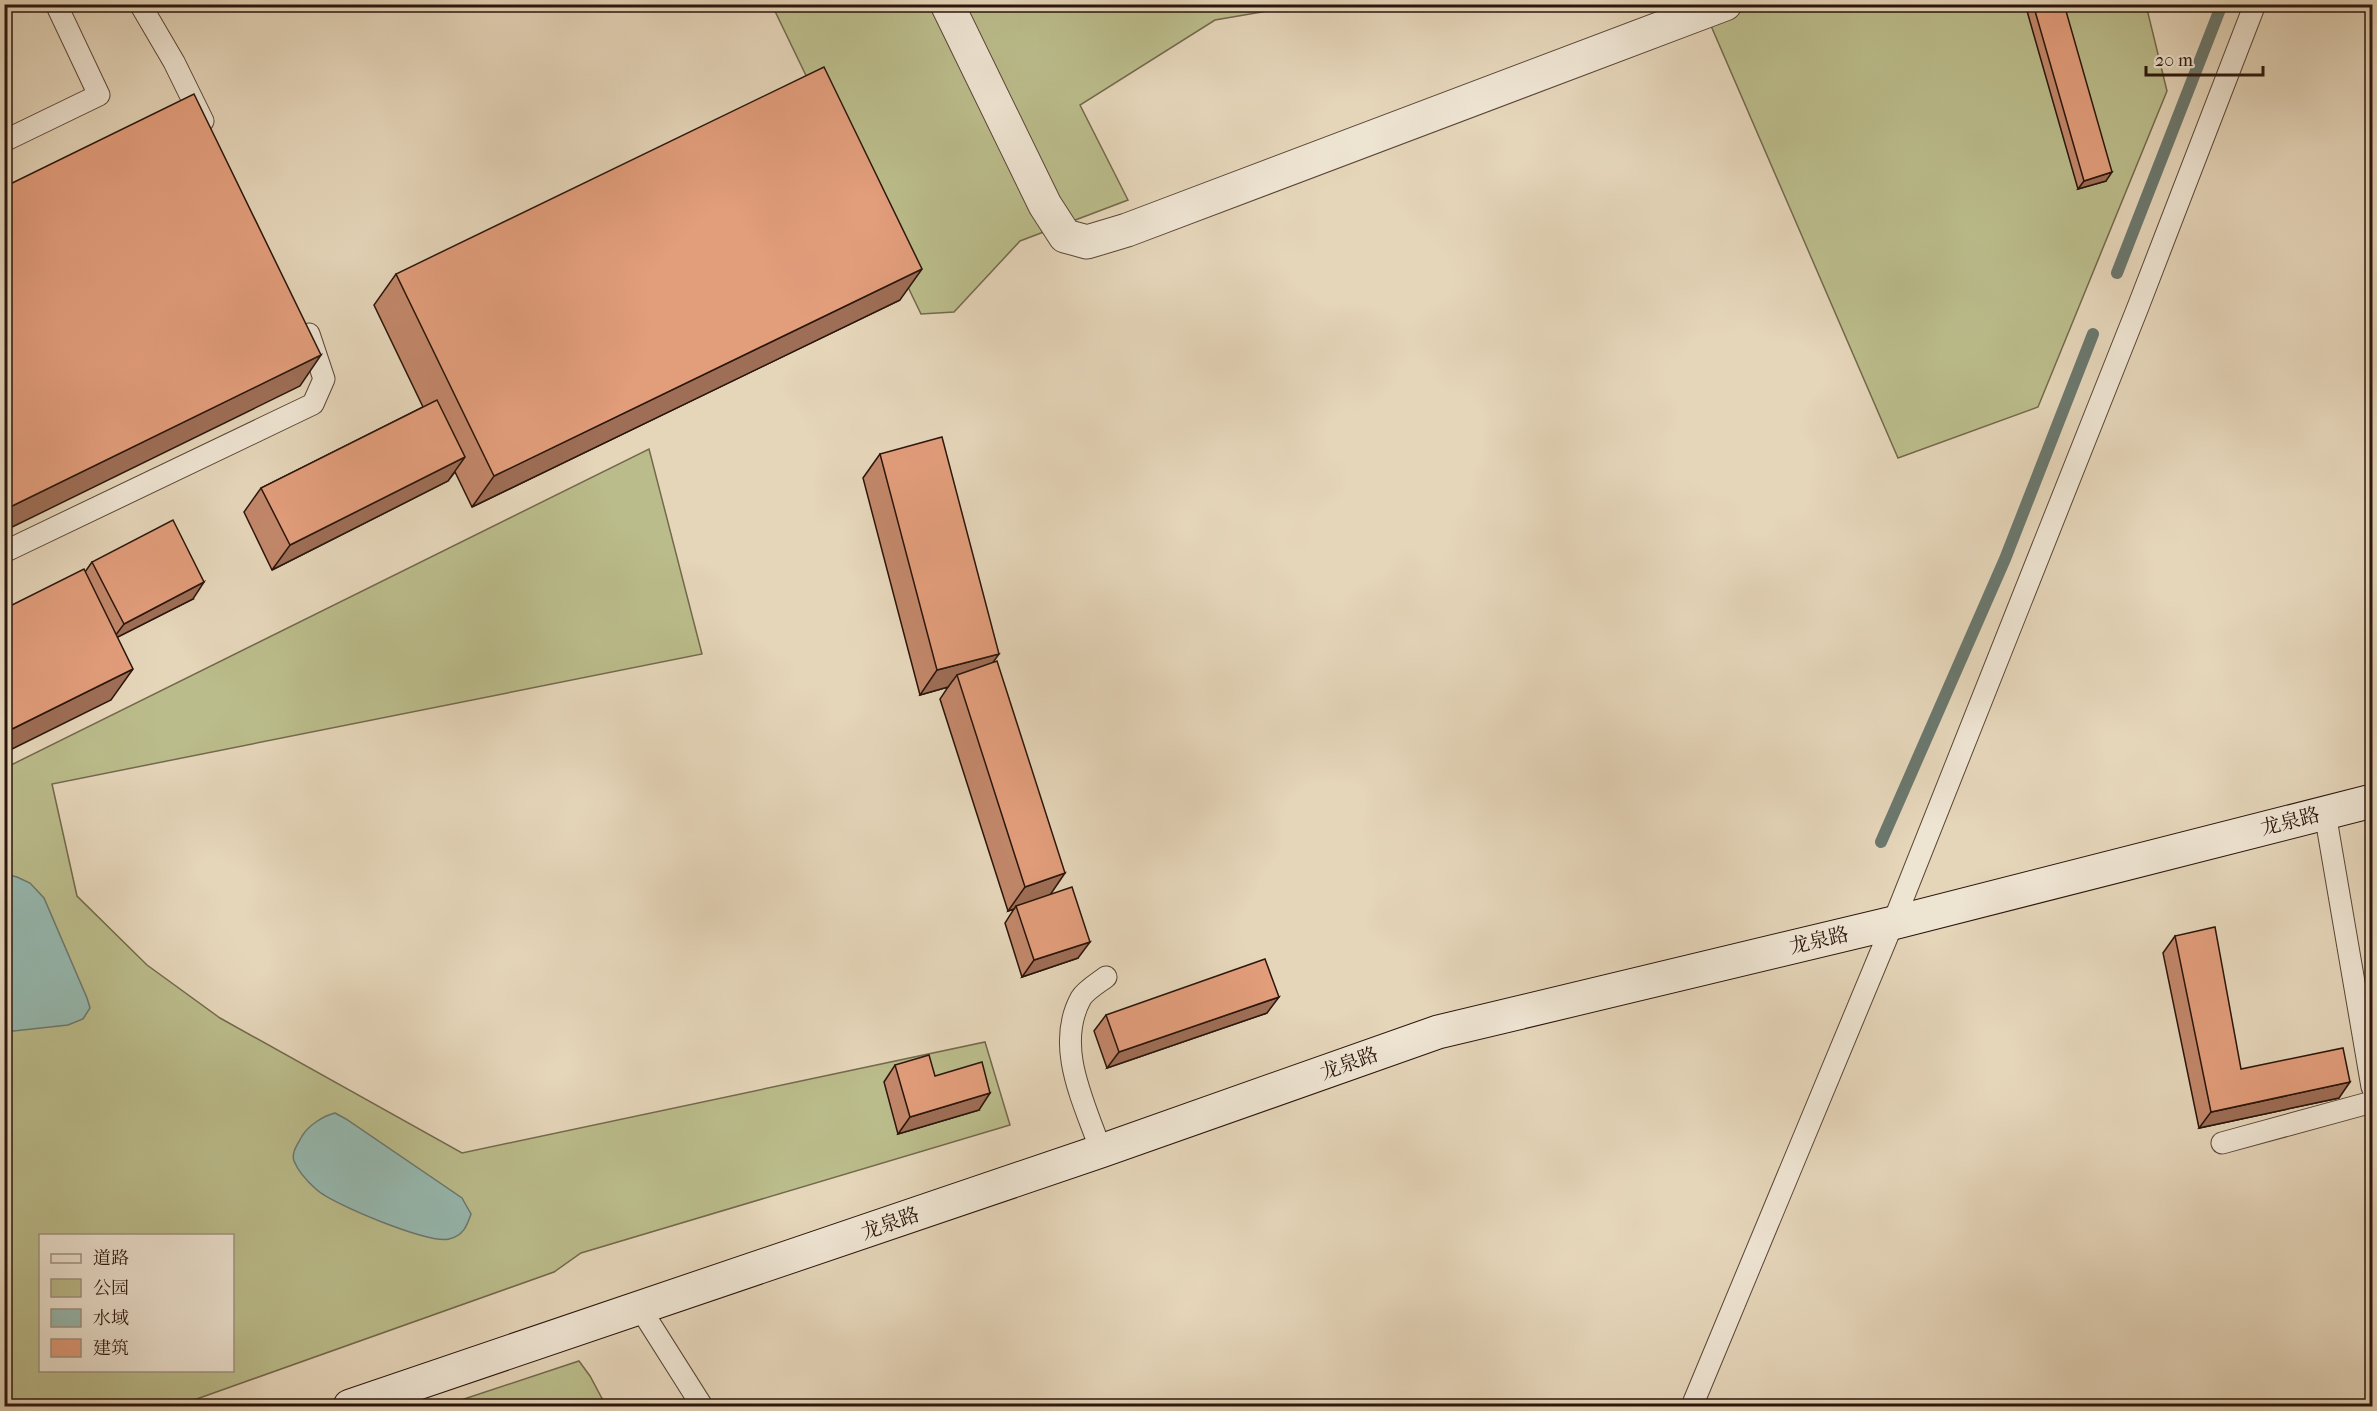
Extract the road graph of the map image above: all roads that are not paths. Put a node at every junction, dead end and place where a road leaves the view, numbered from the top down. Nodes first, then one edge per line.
1 (56, 4) edge
2 (140, 4) edge
3 (947, 4) edge
4 (1725, 4) edge
5 (2255, 4) edge
6 (210, 135) edge
7 (4, 141) edge
8 (298, 312) edge
9 (4, 552) edge
10 (2373, 801) edge
11 (2325, 813) junction
12 (1893, 923) junction
13 (1106, 977) dead end
14 (2373, 1087) edge
15 (2373, 1102) edge
16 (2222, 1143) dead end
17 (1101, 1151) junction
18 (640, 1308) junction
19 (350, 1407) edge
20 (702, 1407) edge
21 (1692, 1407) edge

1 - 7 lane
2 - 6 lane
3 - 4 street
5 - 12 lane
8 - 9 lane
10 - 11 street, 龙泉路
11 - 12 street, 龙泉路
11 - 14 lane
12 - 17 street, 龙泉路
12 - 21 lane
13 - 17 lane
15 - 16 lane
17 - 18 street, 龙泉路
18 - 19 street, 龙泉路
18 - 20 lane

